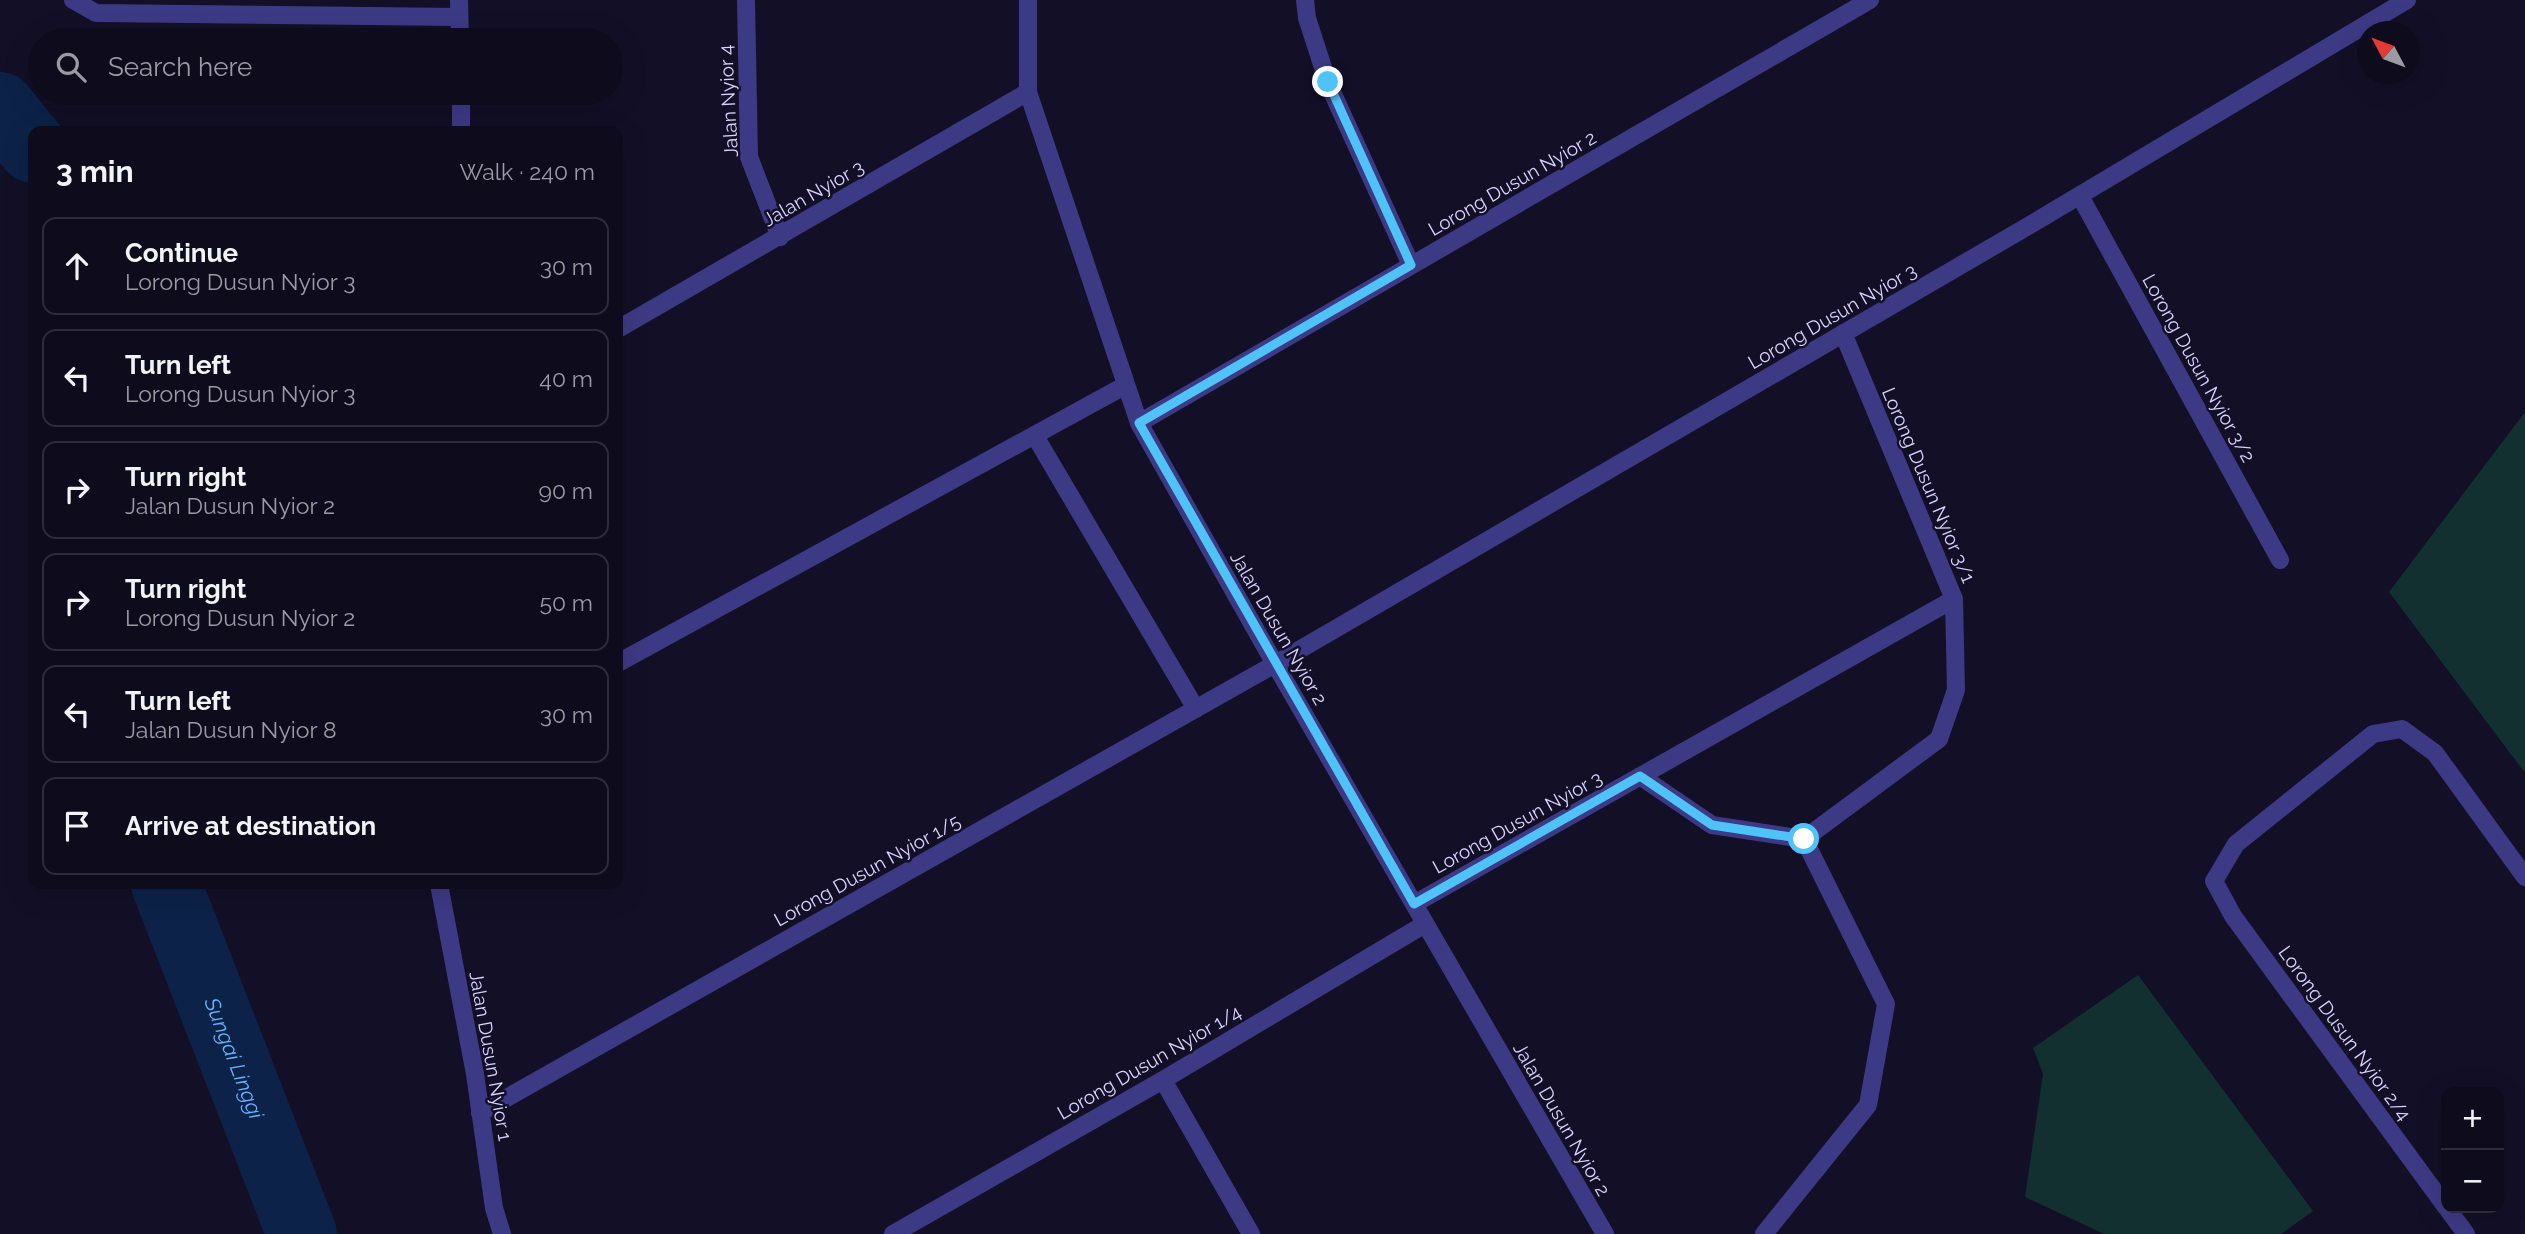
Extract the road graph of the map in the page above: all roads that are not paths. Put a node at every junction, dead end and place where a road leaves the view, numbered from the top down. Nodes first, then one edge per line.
1 (73, 0) edge
2 (746, 0) edge
3 (1028, 0) edge
4 (1305, 0) edge
5 (1870, 0) edge
6 (2407, 0) edge
7 (459, 9) edge
8 (460, 28) edge
9 (1028, 92) junction
10 (461, 105) edge
11 (461, 126) edge
12 (2080, 195) junction
13 (780, 237) junction
14 (1411, 265) junction
15 (623, 326) edge
16 (1843, 334) junction
17 (1126, 385) junction
18 (1139, 423) junction
19 (1035, 436) junction
20 (2280, 560) dead end
21 (1954, 599) junction
22 (623, 660) edge
23 (1275, 664) junction
24 (1196, 709) junction
25 (1640, 776) junction
26 (1804, 839) junction
27 (2525, 877) edge
28 (440, 889) edge
29 (1414, 904) junction
30 (1425, 924) junction
31 (1163, 1080) junction
32 (480, 1113) junction
33 (2441, 1201) edge
34 (2450, 1213) edge
35 (502, 1234) edge
36 (892, 1234) edge
37 (1251, 1234) edge
38 (1605, 1234) edge
39 (1764, 1234) edge
40 (2466, 1234) edge

1 - 7 street
2 - 13 street, Jalan Nyior 4
3 - 9 street, Jalan Dusun Nyior 2
4 - 14 street
5 - 14 street, Lorong Dusun Nyior 2
6 - 12 street, Lorong Dusun Nyior 3
7 - 8 street
9 - 13 street, Jalan Nyior 3
9 - 17 street, Jalan Dusun Nyior 2
10 - 11 street
12 - 16 street, Lorong Dusun Nyior 3
12 - 20 street, Lorong Dusun Nyior 3/2
13 - 15 street, Jalan Nyior 3
14 - 18 street, Lorong Dusun Nyior 2
16 - 21 street, Lorong Dusun Nyior 3/1
16 - 23 street, Lorong Dusun Nyior 3
17 - 18 street, Jalan Dusun Nyior 2
17 - 19 street
18 - 23 street, Jalan Dusun Nyior 2
19 - 22 street
19 - 24 street
21 - 25 street, Lorong Dusun Nyior 3
21 - 26 street, Lorong Dusun Nyior 3/1
23 - 24 street, Lorong Dusun Nyior 1/5
23 - 29 street, Jalan Dusun Nyior 2
24 - 32 street, Lorong Dusun Nyior 1/5
25 - 26 street
25 - 29 street, Lorong Dusun Nyior 3
26 - 39 street
27 - 33 street, Lorong Dusun Nyior 2/4
28 - 32 street, Jalan Dusun Nyior 1
29 - 30 street, Jalan Dusun Nyior 2
30 - 31 street, Lorong Dusun Nyior 1/4
30 - 38 street, Jalan Dusun Nyior 2
31 - 36 street, Lorong Dusun Nyior 1/4
31 - 37 street
32 - 35 street, Jalan Dusun Nyior 1
34 - 40 street, Lorong Dusun Nyior 2/4

